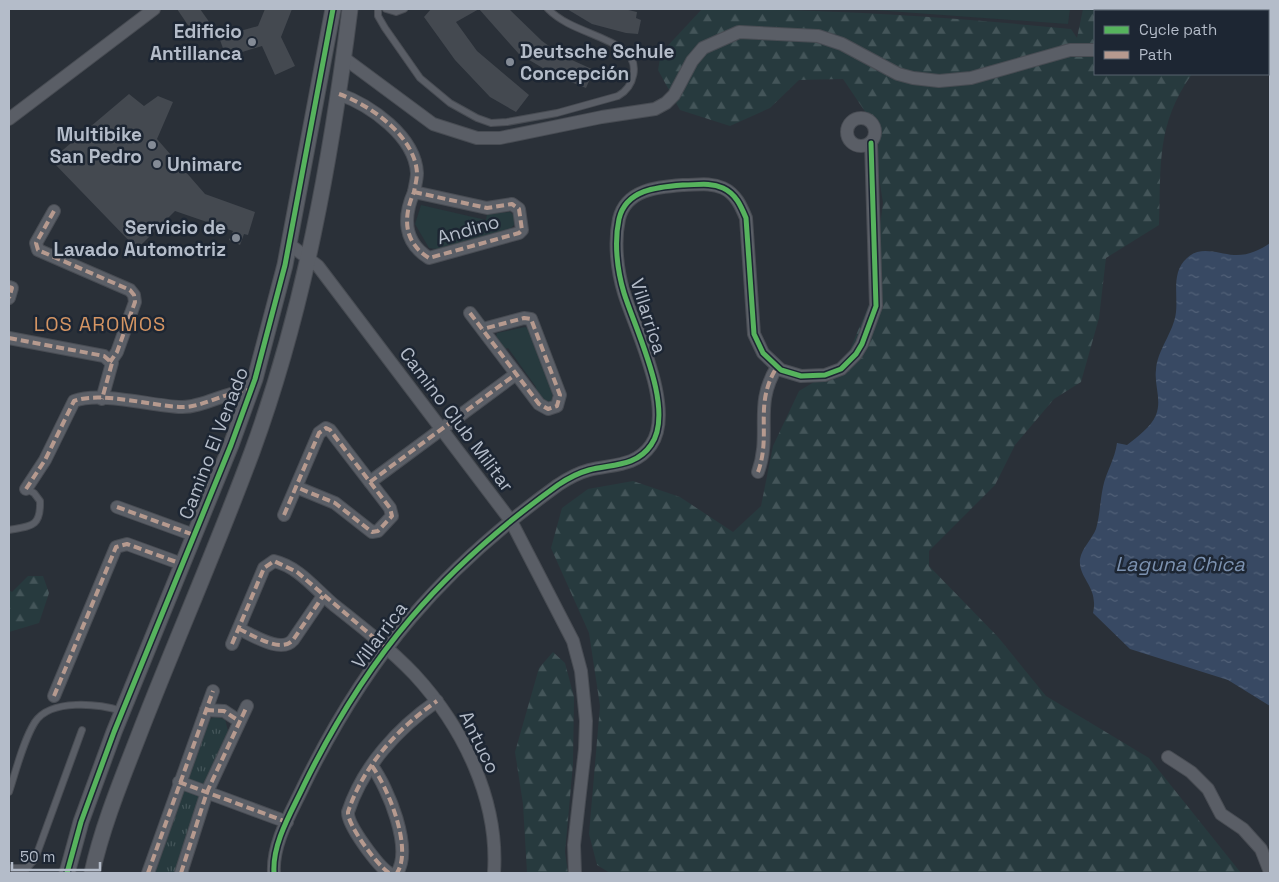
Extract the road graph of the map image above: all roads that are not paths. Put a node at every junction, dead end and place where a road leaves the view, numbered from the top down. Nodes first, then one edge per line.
1 (154, 9) edge
2 (333, 9) edge
3 (350, 9) edge
4 (378, 9) edge
5 (386, 9) edge
6 (404, 9) edge
7 (548, 9) edge
8 (1094, 50) edge
9 (344, 58) junction
10 (339, 94) junction
11 (9, 119) edge
12 (871, 142) dead end
13 (414, 192) junction
14 (54, 212) dead end
15 (289, 244) junction
16 (308, 257) junction
17 (9, 287) edge
18 (9, 298) edge
19 (470, 313) dead end
20 (483, 329) junction
21 (9, 338) edge
22 (110, 362) junction
23 (777, 368) junction
24 (516, 374) junction
25 (252, 390) junction
26 (102, 399) junction
27 (441, 429) junction
28 (758, 472) dead end
29 (370, 482) junction
30 (296, 487) junction
31 (26, 489) joint
32 (117, 507) dead end
33 (284, 515) dead end
34 (511, 521) junction
35 (9, 530) edge
36 (194, 535) junction
37 (182, 564) junction
38 (323, 596) junction
39 (239, 629) junction
40 (232, 644) dead end
41 (386, 648) junction
42 (213, 691) dead end
43 (54, 696) dead end
44 (437, 701) junction
45 (247, 706) dead end
46 (122, 710) junction
47 (206, 710) junction
48 (239, 721) junction
49 (82, 730) dead end
50 (114, 732) junction
51 (137, 740) junction
52 (1168, 757) dead end
53 (372, 766) junction
54 (179, 782) junction
55 (9, 792) edge
56 (207, 792) junction
57 (287, 822) junction
58 (9, 868) edge
59 (1270, 872) edge
60 (67, 873) edge
61 (92, 873) edge
62 (148, 873) edge
63 (181, 873) edge
64 (274, 873) edge
65 (389, 873) edge
66 (397, 873) edge
67 (494, 873) edge
68 (575, 873) edge

1 - 11 street
2 - 15 street, Camino El Venado
3 - 9 street, Camino El Venado
4 - 7 lane
5 - 6 lane
8 - 9 street
9 - 10 street, Camino El Venado
10 - 13 street, Andino
10 - 16 street, Camino El Venado
12 - 23 street
13 - 13 street, Andino
14 - 22 street
15 - 16 street, Camino Club Militar
15 - 25 street, Camino El Venado
16 - 27 street, Camino Club Militar
16 - 51 street, Camino El Venado
17 - 18 street
19 - 20 street
20 - 24 street
20 - 24 street
21 - 22 street
22 - 26 street
23 - 28 street
23 - 34 street, Villarrica
24 - 27 street
25 - 26 street
25 - 36 street, Camino El Venado
26 - 31 street
27 - 29 street
27 - 34 street, Camino Club Militar
29 - 30 street
29 - 30 street
30 - 33 street
31 - 35 lane
32 - 36 street
34 - 41 street, Villarrica
34 - 68 street, Camino Club Militar
36 - 37 street, Camino El Venado
37 - 43 street
37 - 46 street, Camino El Venado
38 - 39 street
38 - 39 street, Antuco
38 - 41 street, Antuco
39 - 40 street
41 - 44 street, Antuco
41 - 57 street, Villarrica
42 - 47 street
44 - 53 street
44 - 67 street, Antuco
45 - 48 street
46 - 50 street, Camino El Venado
46 - 55 lane
47 - 48 street
47 - 54 street
48 - 56 street
49 - 58 lane
50 - 51 street
50 - 60 street, Camino El Venado
51 - 61 street, Camino El Venado
52 - 59 street
53 - 65 street
53 - 66 street
54 - 56 street
54 - 62 street
56 - 57 street
56 - 63 street
57 - 64 street, Villarrica

